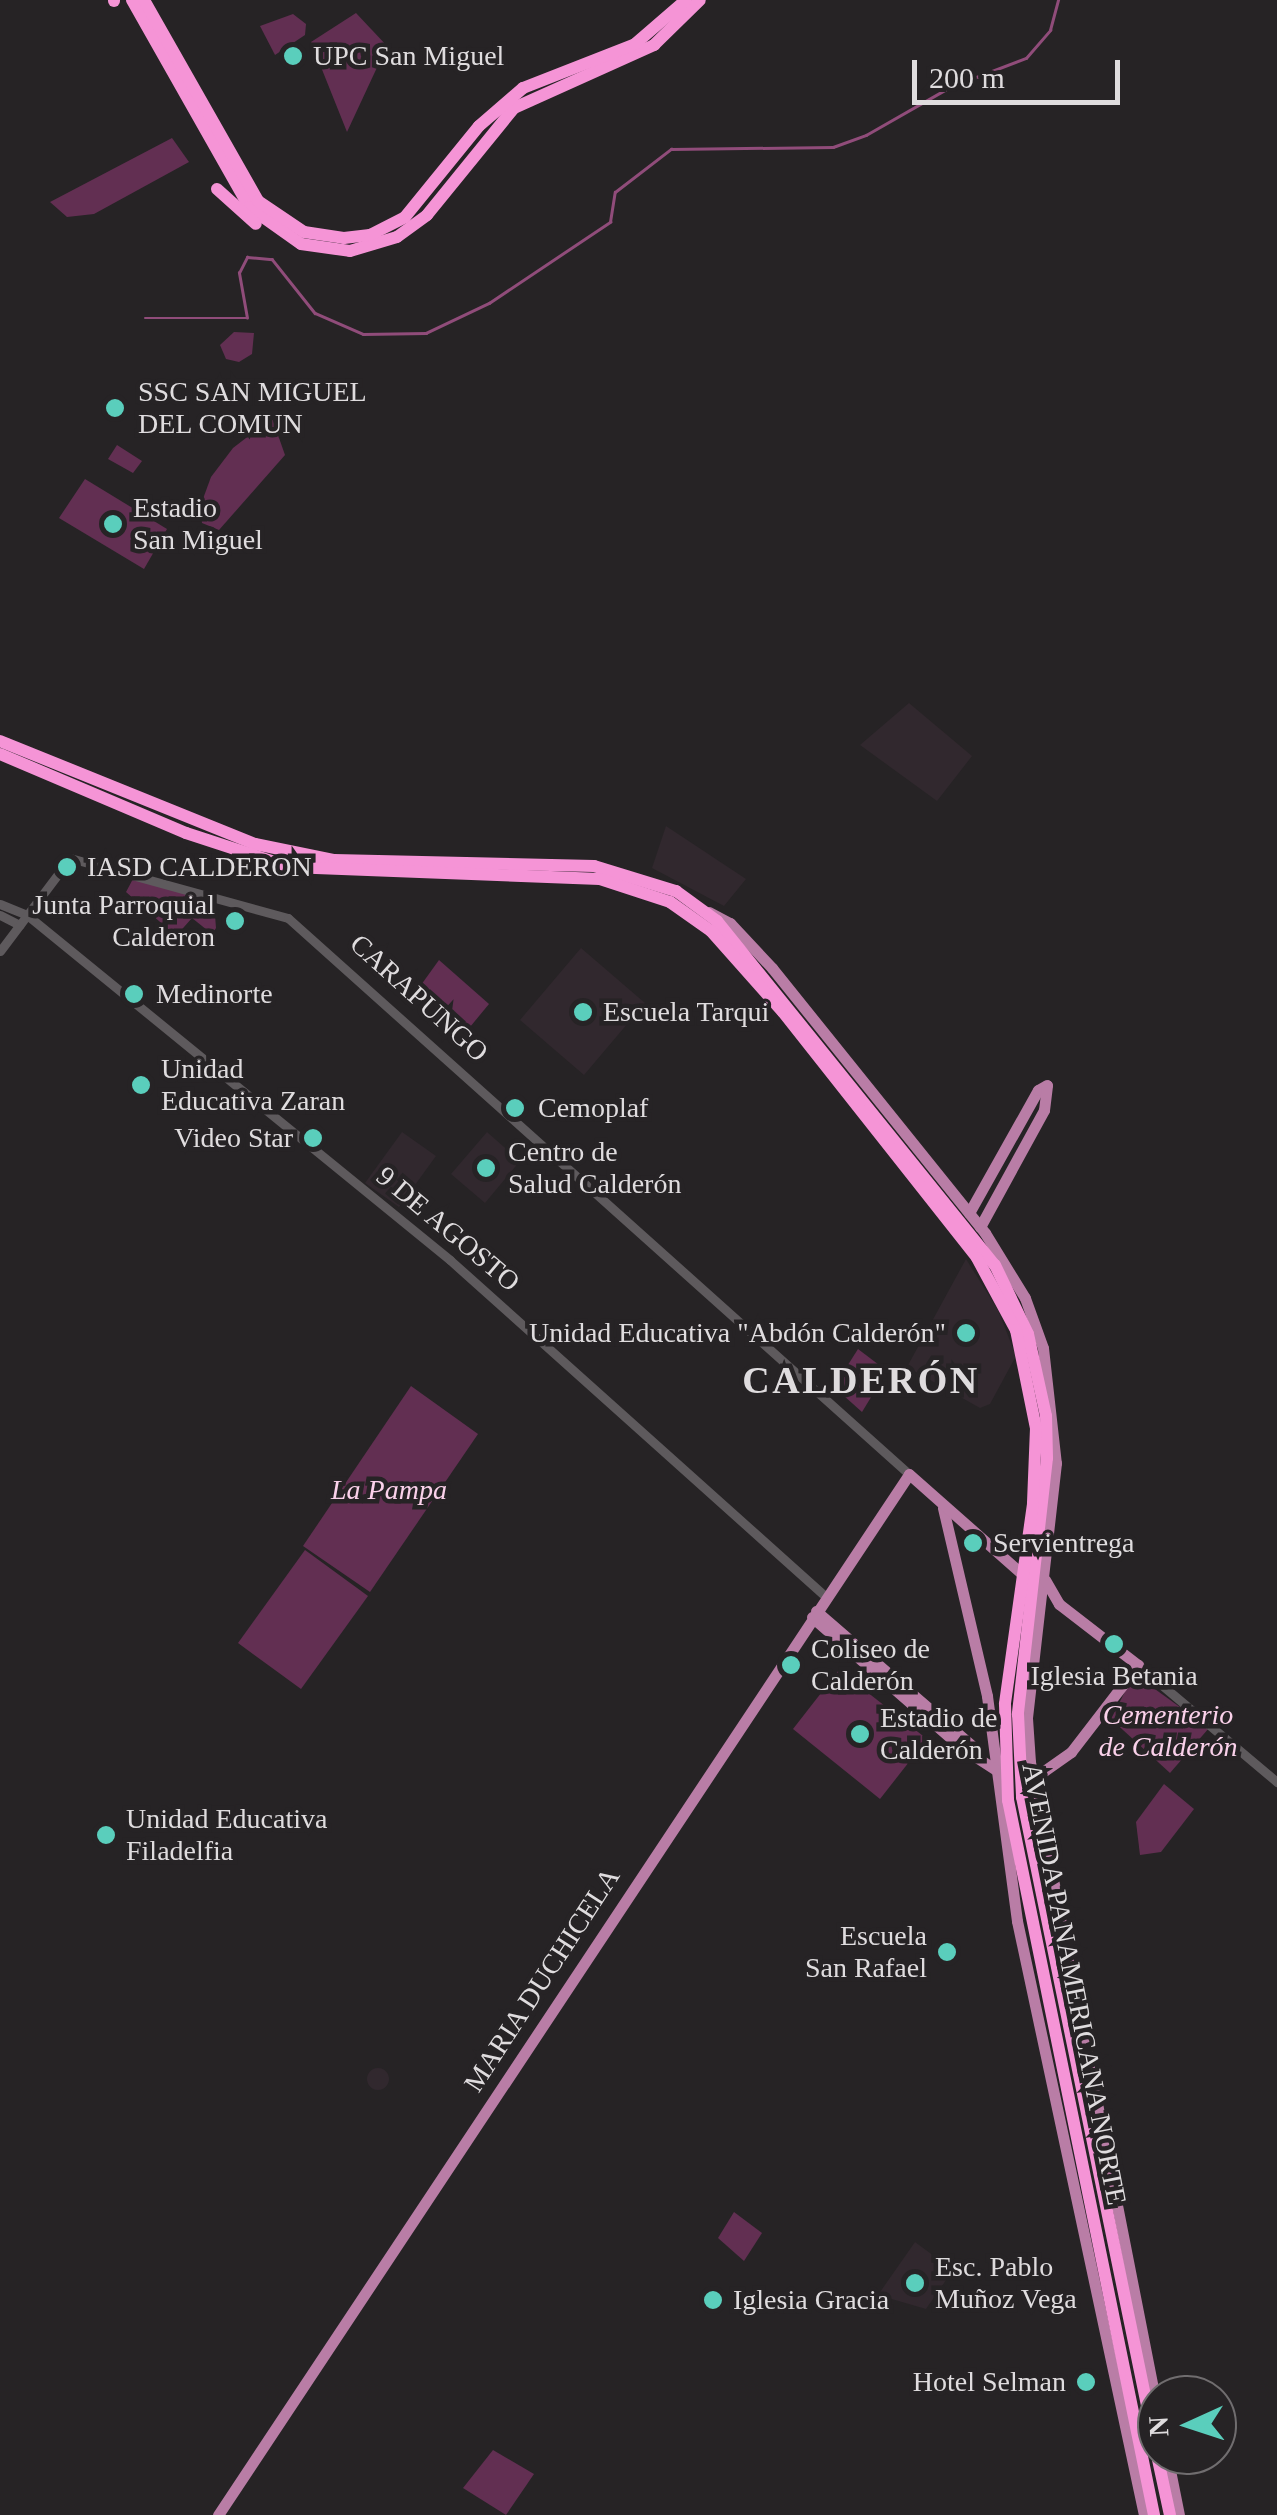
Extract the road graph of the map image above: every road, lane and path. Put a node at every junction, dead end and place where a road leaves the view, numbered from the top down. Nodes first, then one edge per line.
1 (132, 0) edge
2 (144, 0) edge
3 (686, 0) edge
4 (700, 0) edge
5 (217, 189) dead end
6 (273, 228) junction
7 (0, 741) edge
8 (0, 754) edge
9 (0, 904) edge
10 (700, 908) junction
11 (0, 915) edge
12 (27, 915) junction
13 (20, 925) junction
14 (0, 951) edge
15 (970, 1213) junction
16 (980, 1227) junction
17 (909, 1474) junction
18 (943, 1508) junction
19 (1021, 1572) junction
20 (1044, 1579) junction
21 (825, 1596) junction
22 (1059, 1604) junction
23 (1041, 1606) junction
24 (814, 1614) junction
25 (1123, 1655) junction
26 (1138, 1665) junction
27 (1044, 1766) junction
28 (1277, 1782) edge
29 (1040, 1994) junction
30 (1071, 2016) junction
31 (1121, 2354) junction
32 (1140, 2375) edge
33 (1145, 2375) edge
34 (1137, 2380) edge
35 (1137, 2389) edge
36 (1130, 2394) junction
37 (1163, 2475) edge
38 (1169, 2475) edge
39 (1174, 2511) edge
40 (218, 2515) edge
41 (1144, 2515) edge
42 (1154, 2515) edge

1 - 6 highway
2 - 3 highway
4 - 6 highway
5 - 6 highway
7 - 10 highway, AVENIDA PANAMERICANA NORTE
8 - 19 highway, AVENIDA PANAMERICANA NORTE
9 - 12 street, 9 DE AGOSTO
10 - 15 main road, AVENIDA PANAMERICANA NORTE
10 - 30 highway, AVENIDA PANAMERICANA NORTE
11 - 13 street
12 - 13 street
12 - 17 street, CARAPUNGO
12 - 21 street, 9 DE AGOSTO
13 - 14 street
15 - 16 main road, AVENIDA PANAMERICANA NORTE
15 - 16 main road
16 - 20 main road, AVENIDA PANAMERICANA NORTE
17 - 18 main road, CARAPUNGO
17 - 21 main road, MARIA DUCHICELA
18 - 19 main road, CARAPUNGO
18 - 29 main road, AVENIDA PANAMERICANA NORTE
19 - 29 highway, AVENIDA PANAMERICANA NORTE
20 - 22 main road
20 - 23 main road, AVENIDA PANAMERICANA NORTE
21 - 24 main road, MARIA DUCHICELA
22 - 23 main road
22 - 25 main road
23 - 30 main road, AVENIDA PANAMERICANA NORTE
24 - 27 main road
24 - 40 main road, MARIA DUCHICELA
25 - 26 main road
25 - 27 main road
26 - 27 main road
26 - 28 street
29 - 31 highway, AVENIDA PANAMERICANA NORTE
29 - 41 main road, AVENIDA PANAMERICANA NORTE
30 - 32 highway, AVENIDA PANAMERICANA NORTE
30 - 33 main road, AVENIDA PANAMERICANA NORTE
31 - 34 highway
31 - 36 highway, AVENIDA PANAMERICANA NORTE
35 - 36 highway
36 - 42 highway, AVENIDA PANAMERICANA NORTE
37 - 39 highway, AVENIDA PANAMERICANA NORTE
38 - 39 main road, AVENIDA PANAMERICANA NORTE

